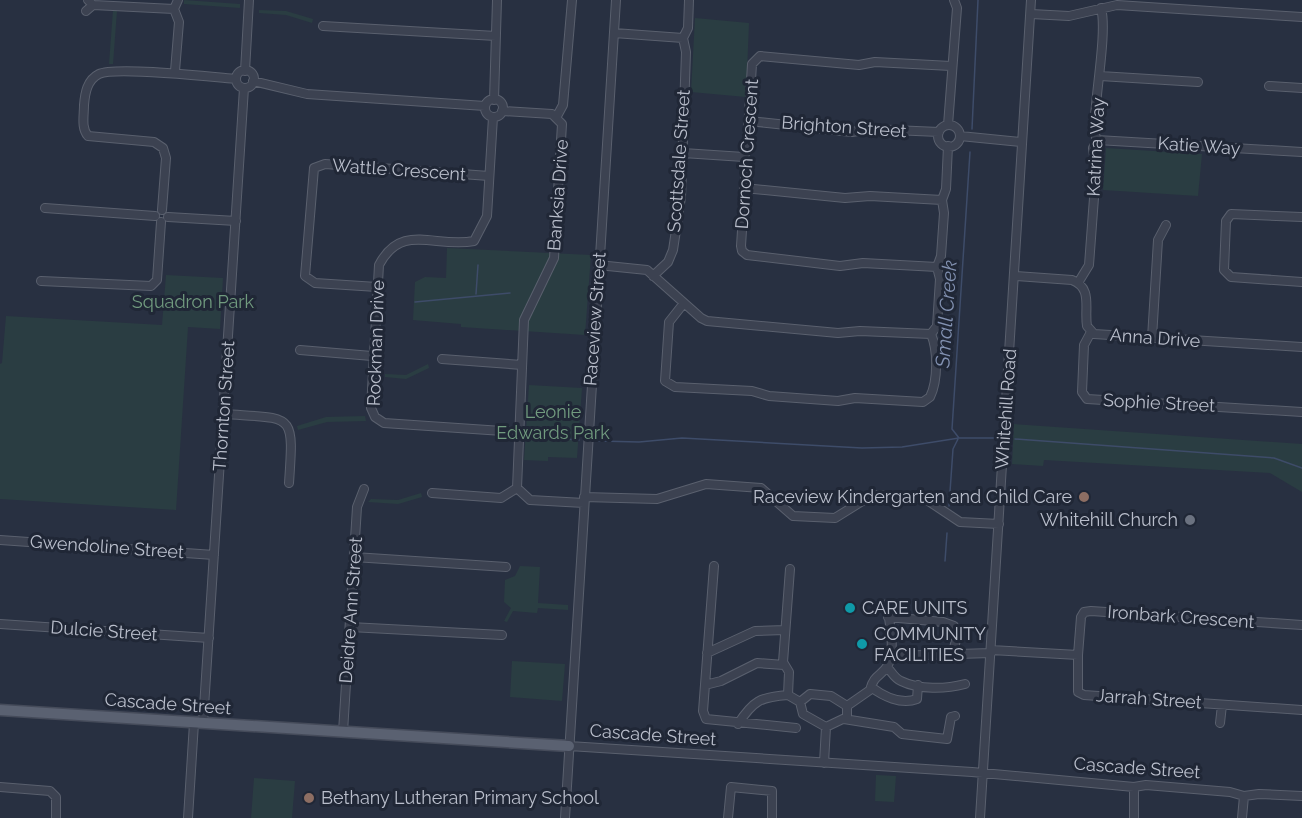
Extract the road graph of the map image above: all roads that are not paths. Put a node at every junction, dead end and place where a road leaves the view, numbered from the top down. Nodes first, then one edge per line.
1 (249, 0) edge
2 (497, 0) edge
3 (572, 0) edge
4 (616, 0) edge
5 (689, 0) edge
6 (954, 0) edge
7 (1031, 0) edge
8 (176, 4) edge
9 (89, 6) edge
10 (1101, 8) junction
11 (1030, 14) junction
12 (1302, 16) edge
13 (323, 26) dead end
14 (614, 33) junction
15 (496, 36) junction
16 (683, 38) junction
17 (951, 66) junction
18 (245, 70) junction
19 (175, 71) junction
20 (1100, 76) junction
21 (236, 79) junction
22 (253, 81) junction
23 (1198, 82) dead end
24 (1269, 86) dead end
25 (244, 88) junction
26 (1302, 88) edge
27 (494, 100) junction
28 (485, 106) junction
29 (502, 111) junction
30 (557, 116) junction
31 (493, 117) junction
32 (749, 121) junction
33 (948, 125) junction
34 (939, 132) junction
35 (960, 136) junction
36 (1097, 140) junction
37 (1021, 142) junction
38 (948, 146) junction
39 (1302, 152) edge
40 (683, 153) junction
41 (744, 157) junction
42 (489, 176) junction
43 (744, 188) junction
44 (942, 200) junction
45 (45, 208) dead end
46 (162, 216) junction
47 (1302, 217) edge
48 (236, 221) junction
49 (1166, 225) dead end
50 (598, 265) junction
51 (937, 267) junction
52 (653, 276) junction
53 (1015, 276) junction
54 (41, 281) dead end
55 (1302, 282) edge
56 (1078, 283) junction
57 (377, 287) junction
58 (684, 303) junction
59 (1091, 332) junction
60 (931, 334) junction
61 (1152, 338) junction
62 (1302, 347) edge
63 (300, 350) dead end
64 (372, 356) junction
65 (442, 360) dead end
66 (522, 365) junction
67 (1302, 412) edge
68 (224, 414) junction
69 (518, 432) junction
70 (289, 483) dead end
71 (364, 489) dead end
72 (517, 489) junction
73 (432, 494) dead end
74 (584, 500) junction
75 (999, 524) junction
76 (0, 540) edge
77 (214, 555) junction
78 (354, 557) junction
79 (714, 566) dead end
80 (506, 567) dead end
81 (790, 568) dead end
82 (887, 604) dead end
83 (888, 617) junction
84 (0, 624) edge
85 (1302, 625) edge
86 (350, 627) junction
87 (785, 630) junction
88 (502, 635) dead end
89 (209, 638) junction
90 (991, 651) junction
91 (953, 652) junction
92 (707, 653) junction
93 (1078, 655) junction
94 (891, 656) junction
95 (784, 665) junction
96 (887, 667) junction
97 (965, 684) dead end
98 (705, 685) junction
99 (918, 685) junction
100 (871, 687) junction
101 (788, 695) junction
102 (800, 702) junction
103 (1222, 705) junction
104 (847, 706) junction
105 (0, 710) edge
106 (1302, 710) edge
107 (955, 716) dead end
108 (844, 719) junction
109 (199, 723) junction
110 (1220, 723) dead end
111 (738, 724) junction
112 (826, 727) junction
113 (796, 728) dead end
114 (342, 732) junction
115 (569, 746) junction
116 (824, 762) junction
117 (982, 773) junction
118 (0, 787) edge
119 (1134, 787) junction
120 (1244, 796) junction
121 (1302, 796) edge
122 (56, 818) edge
123 (188, 818) edge
124 (564, 818) edge
125 (728, 818) edge
126 (772, 818) edge
127 (980, 818) edge
128 (1134, 818) edge
129 (1242, 818) edge

1 - 18 street
2 - 15 street
3 - 30 street
4 - 14 street, Raceview Street
5 - 16 street, Scottsdale Street
6 - 17 street
7 - 11 street, Whitehill Road
8 - 9 street
8 - 19 street
10 - 11 street
10 - 12 street
10 - 20 street, Katrina Way
11 - 37 street, Whitehill Road
13 - 15 street
14 - 16 street
14 - 50 street, Raceview Street
15 - 27 street
16 - 40 street, Scottsdale Street
17 - 32 street, Dornoch Crescent
17 - 33 street
18 - 21 street
18 - 22 street
19 - 21 street
19 - 46 street
20 - 23 street
20 - 36 street, Katrina Way
21 - 25 street
22 - 25 street
22 - 28 street
24 - 26 street
25 - 48 street, Thornton Street
27 - 28 street
27 - 29 street
28 - 31 street
29 - 30 street, Banksia Drive
29 - 31 street
30 - 66 street, Banksia Drive
31 - 42 street, Rockman Drive
32 - 34 street, Brighton Street
32 - 41 street, Dornoch Crescent
33 - 34 street
33 - 35 street
34 - 38 street
35 - 37 street
35 - 38 street
36 - 39 street, Katie Way
36 - 56 street, Katrina Way
37 - 53 street, Whitehill Road
38 - 44 street
40 - 41 street
40 - 52 street, Scottsdale Street
41 - 43 street, Dornoch Crescent
42 - 57 street, Rockman Drive
42 - 57 street, Wattle Crescent
43 - 44 street
43 - 51 street, Dornoch Crescent
44 - 51 street
45 - 46 street
46 - 48 street
46 - 54 street
47 - 55 street
48 - 68 street, Thornton Street
49 - 61 street
50 - 52 street
50 - 74 street, Raceview Street
51 - 60 street
52 - 58 street
53 - 56 street
53 - 75 street, Whitehill Road
56 - 59 street, Anna Drive
57 - 64 street, Rockman Drive
58 - 60 street
58 - 60 street
59 - 61 street, Anna Drive
59 - 67 street, Sophie Street
61 - 62 street, Anna Drive
63 - 64 street
64 - 69 street, Rockman Drive
65 - 66 street
66 - 69 street, Banksia Drive
68 - 70 street
68 - 77 street, Thornton Street
69 - 72 street
71 - 78 street, Deidre Ann Street
72 - 73 street
72 - 74 street
74 - 75 street
74 - 115 street, Raceview Street
75 - 90 street, Whitehill Road
76 - 77 street, Gwendoline Street
77 - 89 street, Thornton Street
78 - 80 street
78 - 86 street, Deidre Ann Street
79 - 92 street
81 - 87 street
82 - 83 street
83 - 91 street
83 - 94 street
84 - 89 street, Dulcie Street
85 - 93 street, Ironbark Crescent
86 - 88 street
86 - 114 street, Deidre Ann Street
87 - 92 street
87 - 95 street
89 - 109 street, Thornton Street
90 - 91 street
90 - 93 street
90 - 117 street, Whitehill Road
91 - 94 street
92 - 98 street
93 - 103 street, Jarrah Street
94 - 96 street
95 - 98 street
95 - 101 street
96 - 99 street
96 - 100 street
97 - 99 street
98 - 111 street
99 - 100 street
100 - 104 street
101 - 102 street
101 - 111 street
102 - 104 street
102 - 112 street
103 - 106 street, Jarrah Street
103 - 110 street, Jarrah Street
104 - 108 street
105 - 109 main road, Cascade Street
107 - 108 street
108 - 112 street
109 - 114 main road, Cascade Street
109 - 123 street, Thornton Street
111 - 113 street
112 - 116 street
114 - 115 main road, Cascade Street
115 - 116 street, Cascade Street
115 - 124 street, Raceview Street
116 - 117 street, Cascade Street
117 - 119 street, Cascade Street
117 - 127 street, Whitehill Road
118 - 122 street
119 - 120 street, Cascade Street
119 - 128 street
120 - 121 street, Cascade Street
120 - 129 street
125 - 126 street

